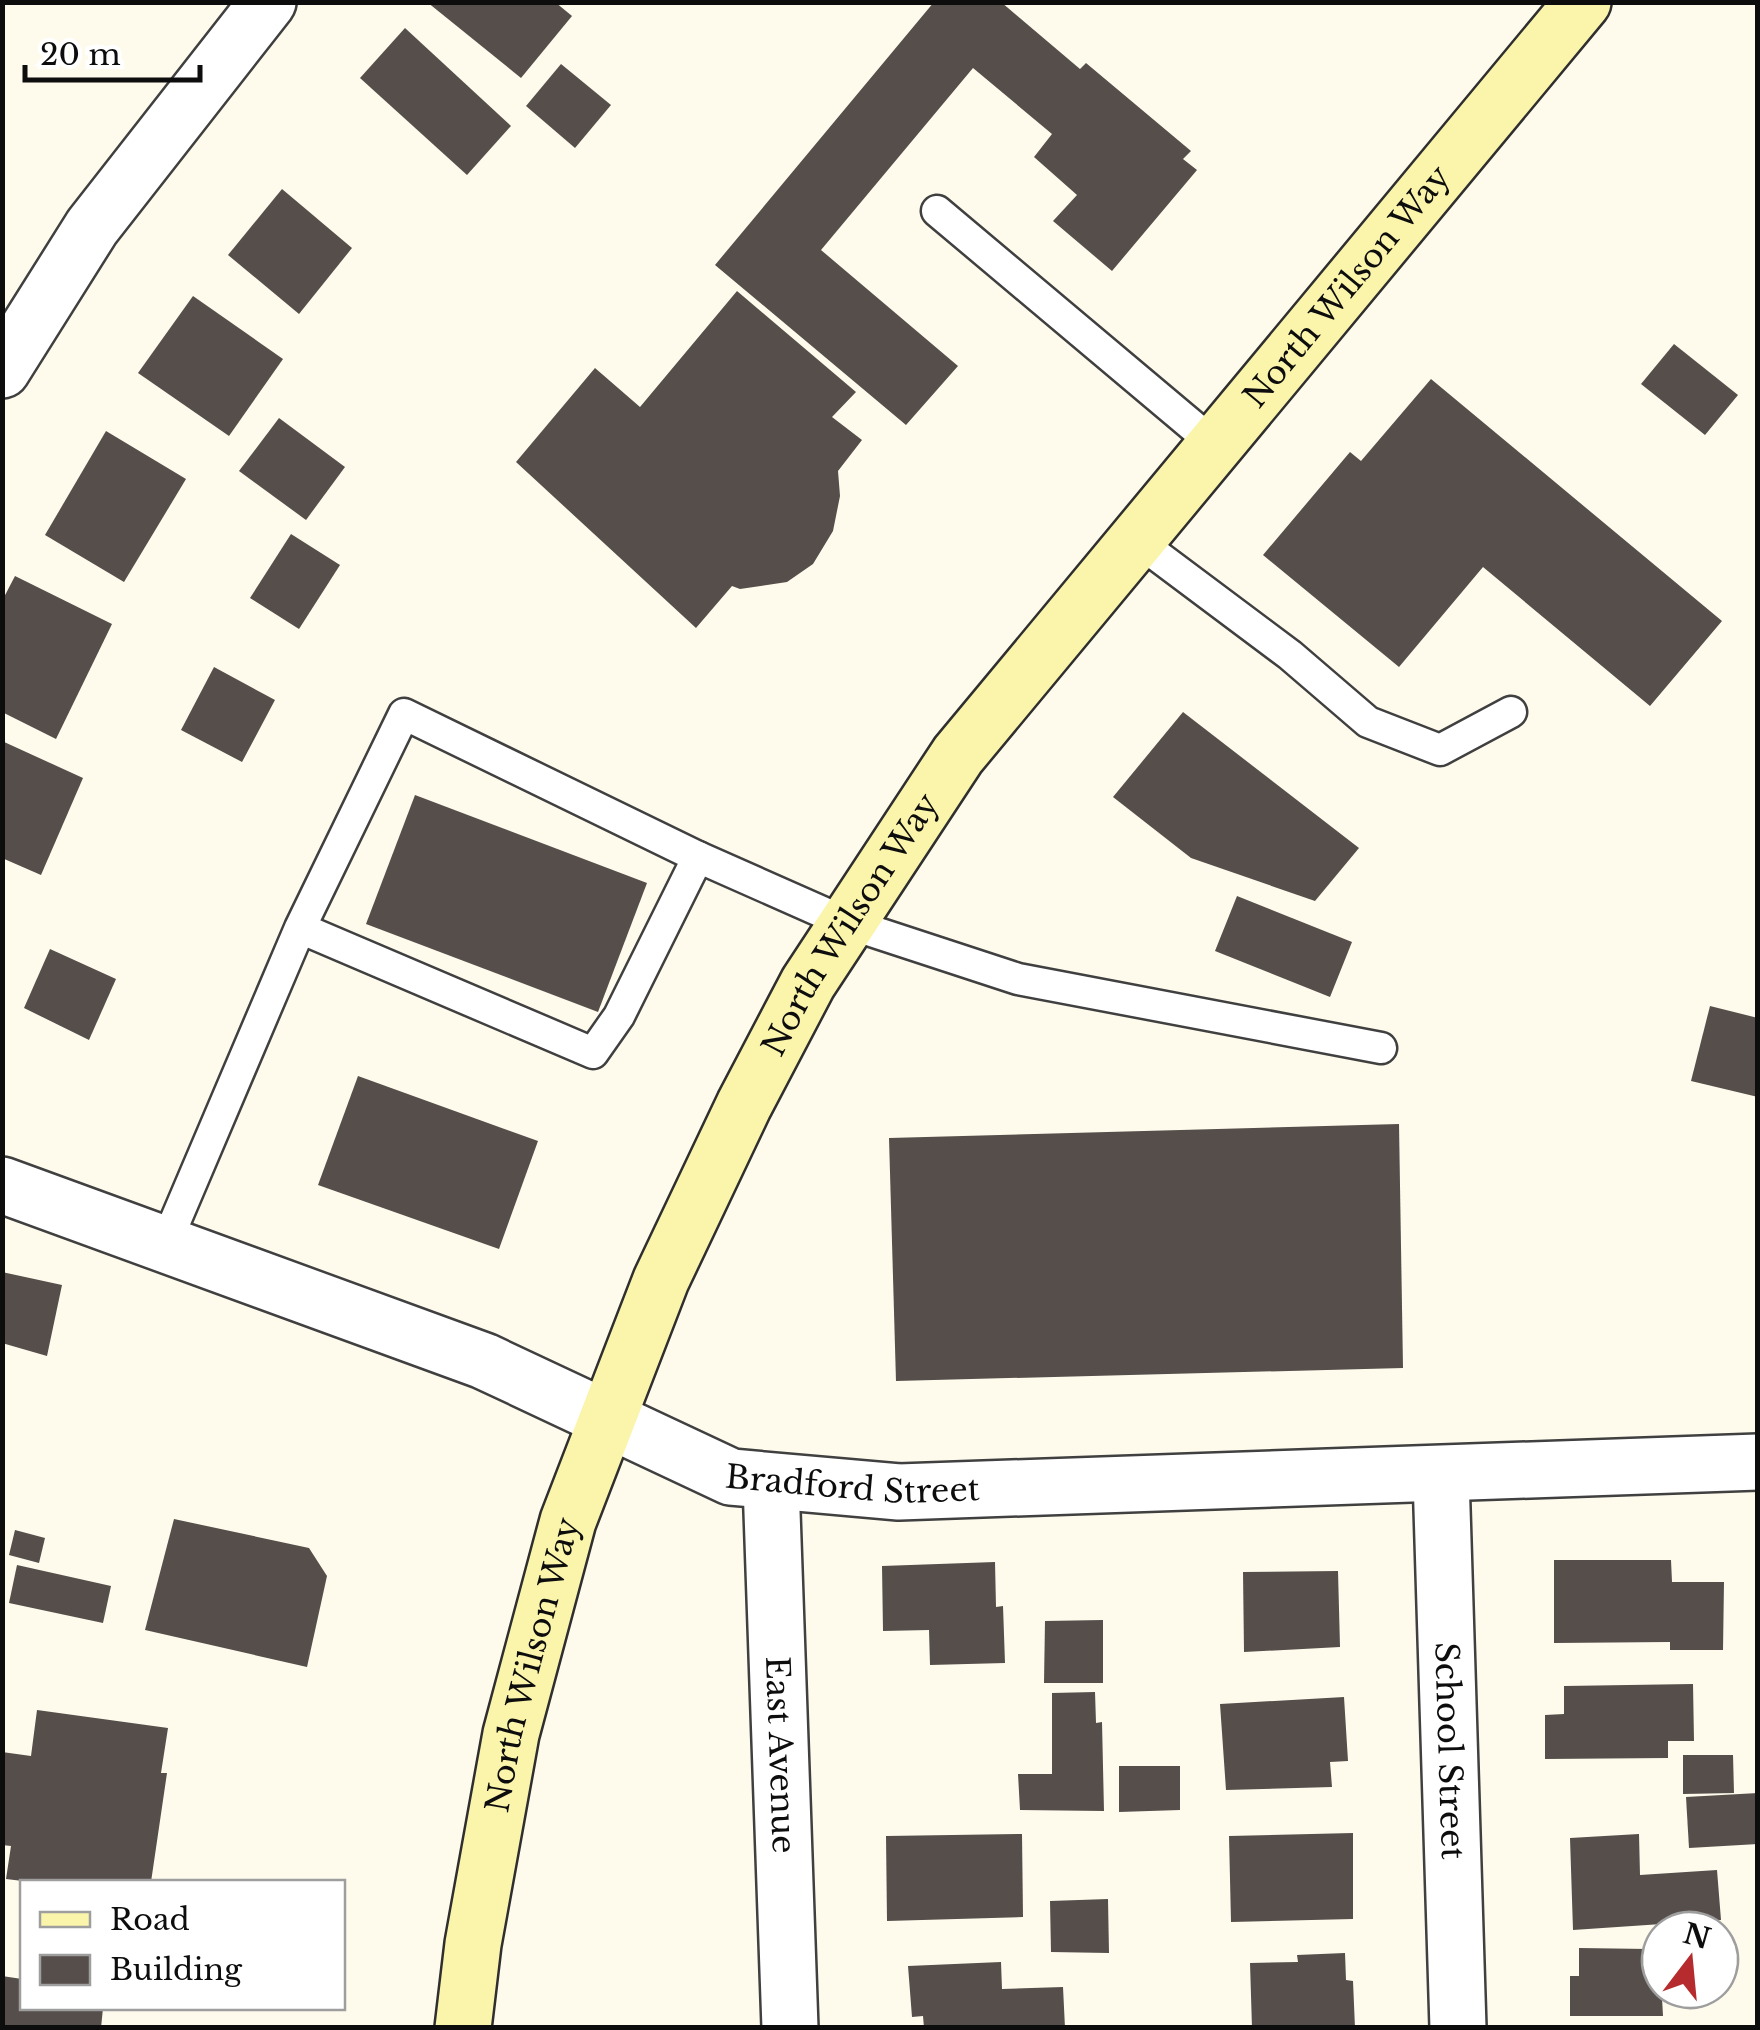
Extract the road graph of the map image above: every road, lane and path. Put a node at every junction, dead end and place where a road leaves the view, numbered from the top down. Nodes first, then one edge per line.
1 (268, 2) edge
2 (1578, 4) edge
3 (937, 211) dead end
4 (18, 310) edge
5 (2, 370) edge
6 (1214, 443) junction
7 (1135, 539) junction
8 (1512, 712) dead end
9 (698, 856) junction
10 (847, 924) junction
11 (300, 928) junction
12 (1381, 1048) dead end
13 (2, 1185) edge
14 (165, 1245) junction
15 (608, 1421) junction
16 (1758, 1462) edge
17 (1441, 1476) junction
18 (770, 1483) junction
19 (463, 2028) edge
20 (790, 2028) edge
21 (1458, 2028) edge

1 - 4 street
2 - 6 main road, North Wilson Way
3 - 6 lane
4 - 5 street
6 - 7 main road, North Wilson Way
7 - 8 lane
7 - 10 main road, North Wilson Way
9 - 10 lane
9 - 11 lane
9 - 11 lane
10 - 12 lane
10 - 15 main road, North Wilson Way
11 - 14 lane
13 - 14 street, Bradford Street
14 - 15 street, Bradford Street
15 - 18 street, Bradford Street
15 - 19 main road, North Wilson Way
16 - 17 street, Bradford Street
17 - 18 street, Bradford Street
17 - 21 street, School Street
18 - 20 street, East Avenue

